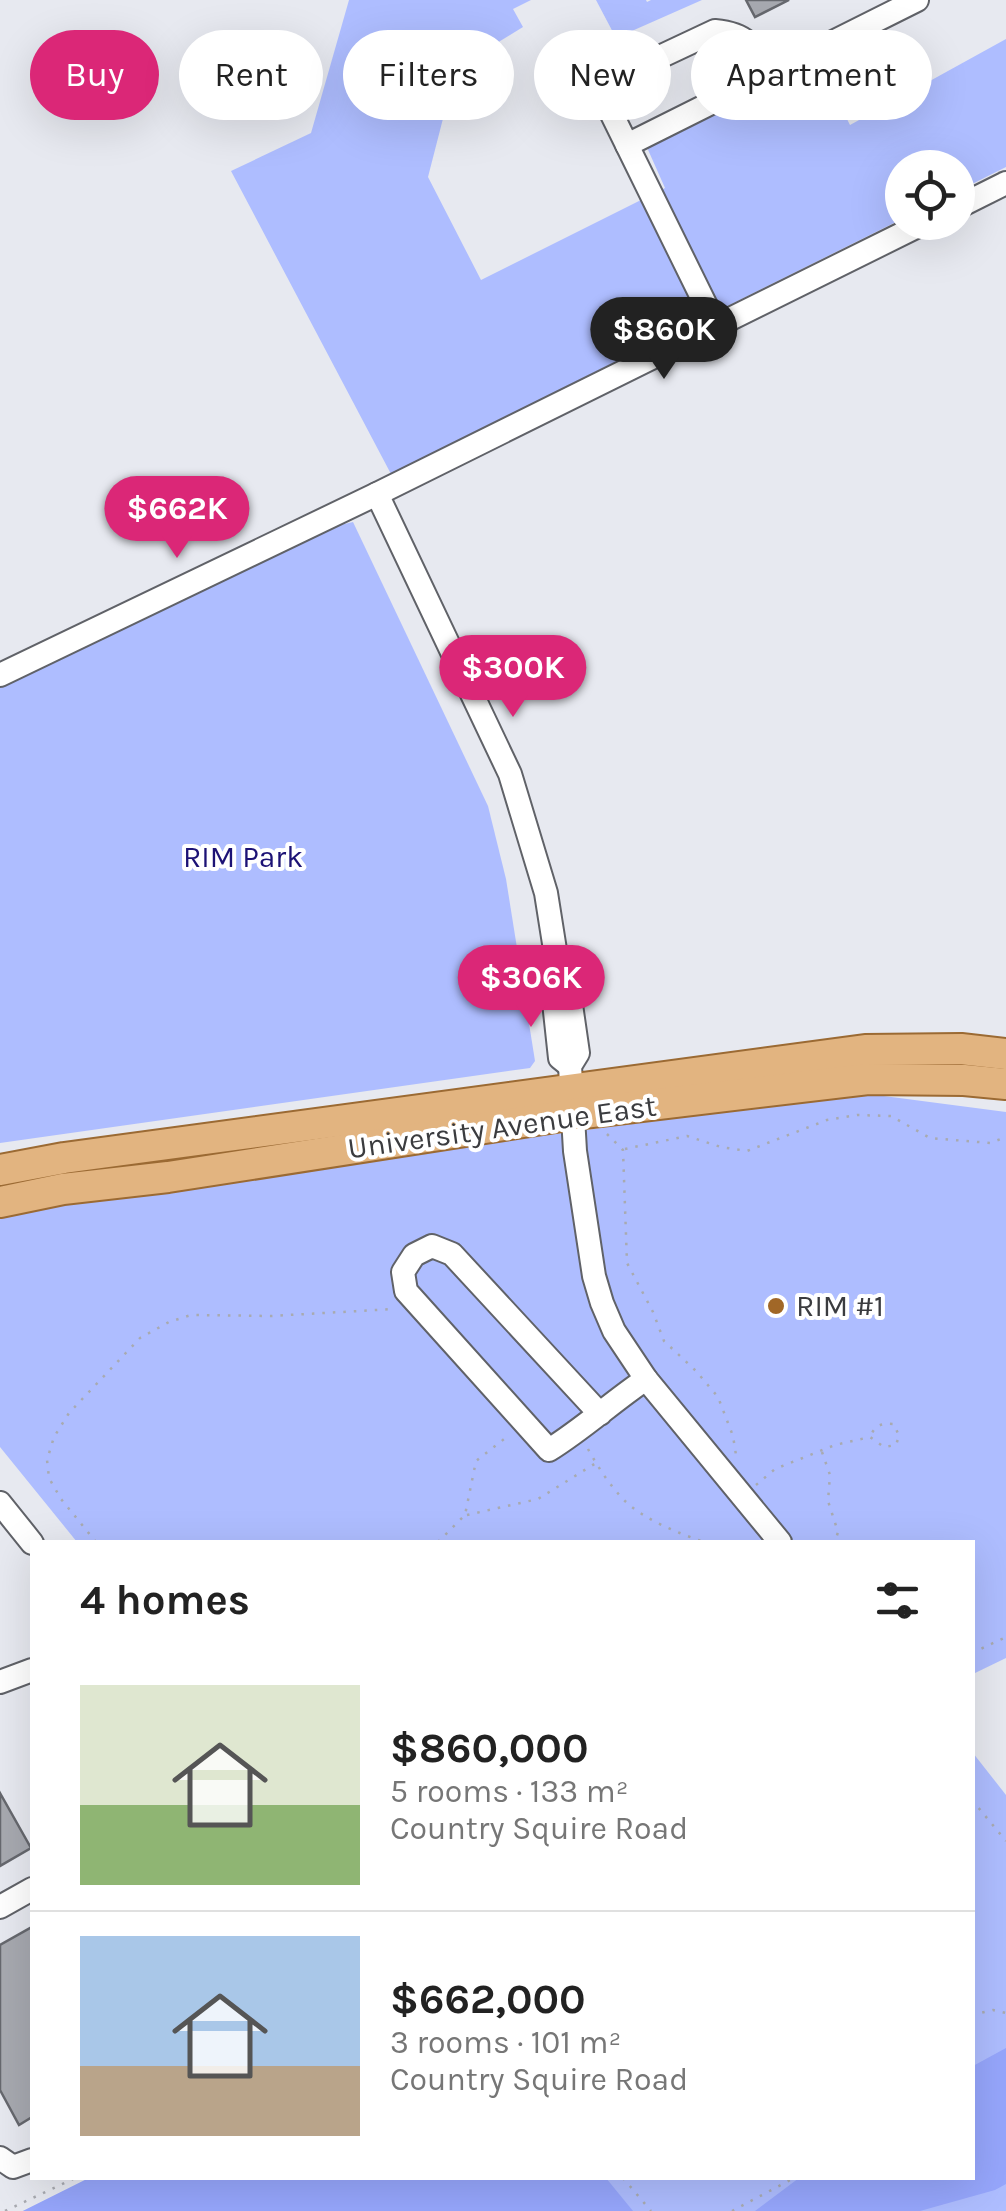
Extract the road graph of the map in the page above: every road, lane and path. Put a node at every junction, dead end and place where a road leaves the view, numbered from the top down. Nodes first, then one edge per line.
1 (917, 0) edge
2 (857, 30) edge
3 (691, 41) edge
4 (691, 113) edge
5 (627, 145) junction
6 (1006, 183) edge
7 (975, 198) edge
8 (890, 240) edge
9 (716, 326) junction
10 (378, 494) junction
11 (0, 675) edge
12 (1006, 1054) edge
13 (1006, 1084) edge
14 (572, 1090) junction
15 (1006, 1137) edge
16 (0, 1170) edge
17 (0, 1202) edge
18 (421, 1307) junction
19 (646, 1380) junction
20 (600, 1414) junction
21 (525, 1424) junction
22 (576, 1433) junction
23 (870, 1437) junction
24 (822, 1450) junction
25 (596, 1463) junction
26 (742, 1496) junction
27 (0, 1503) edge
28 (466, 1515) junction
29 (30, 1540) edge
30 (94, 1540) edge
31 (440, 1540) edge
32 (700, 1540) edge
33 (778, 1540) edge
34 (836, 1540) edge
35 (1006, 1638) edge
36 (975, 1652) edge
37 (18, 1676) edge
38 (0, 1694) edge
39 (975, 1804) edge
40 (1006, 1841) edge
41 (30, 1890) edge
42 (0, 1908) edge
43 (1006, 2012) edge
44 (975, 2014) edge
45 (0, 2158) edge
46 (30, 2161) edge
47 (71, 2180) edge
48 (625, 2180) edge
49 (790, 2180) edge
50 (5, 2211) edge
51 (651, 2211) edge
52 (732, 2211) edge

1 - 2 street
3 - 5 street
4 - 5 street
5 - 9 street
6 - 7 street
8 - 9 street
9 - 10 street
10 - 11 street
10 - 14 street
12 - 14 main road, University Avenue East
13 - 14 main road, University Avenue East
14 - 16 main road, University Avenue East
14 - 17 main road, University Avenue East
14 - 19 street
15 - 26 path
18 - 20 street
18 - 21 street
18 - 30 path
19 - 20 street
19 - 26 street
20 - 22 street
21 - 22 street
21 - 28 path
22 - 25 path
23 - 23 path
23 - 24 path
24 - 26 path
24 - 34 path
25 - 28 path
25 - 32 path
26 - 33 street
27 - 29 street
28 - 31 path
35 - 36 path
37 - 38 street
39 - 40 path
41 - 42 street
43 - 44 path
45 - 46 street
47 - 50 path
48 - 51 path
49 - 52 path

